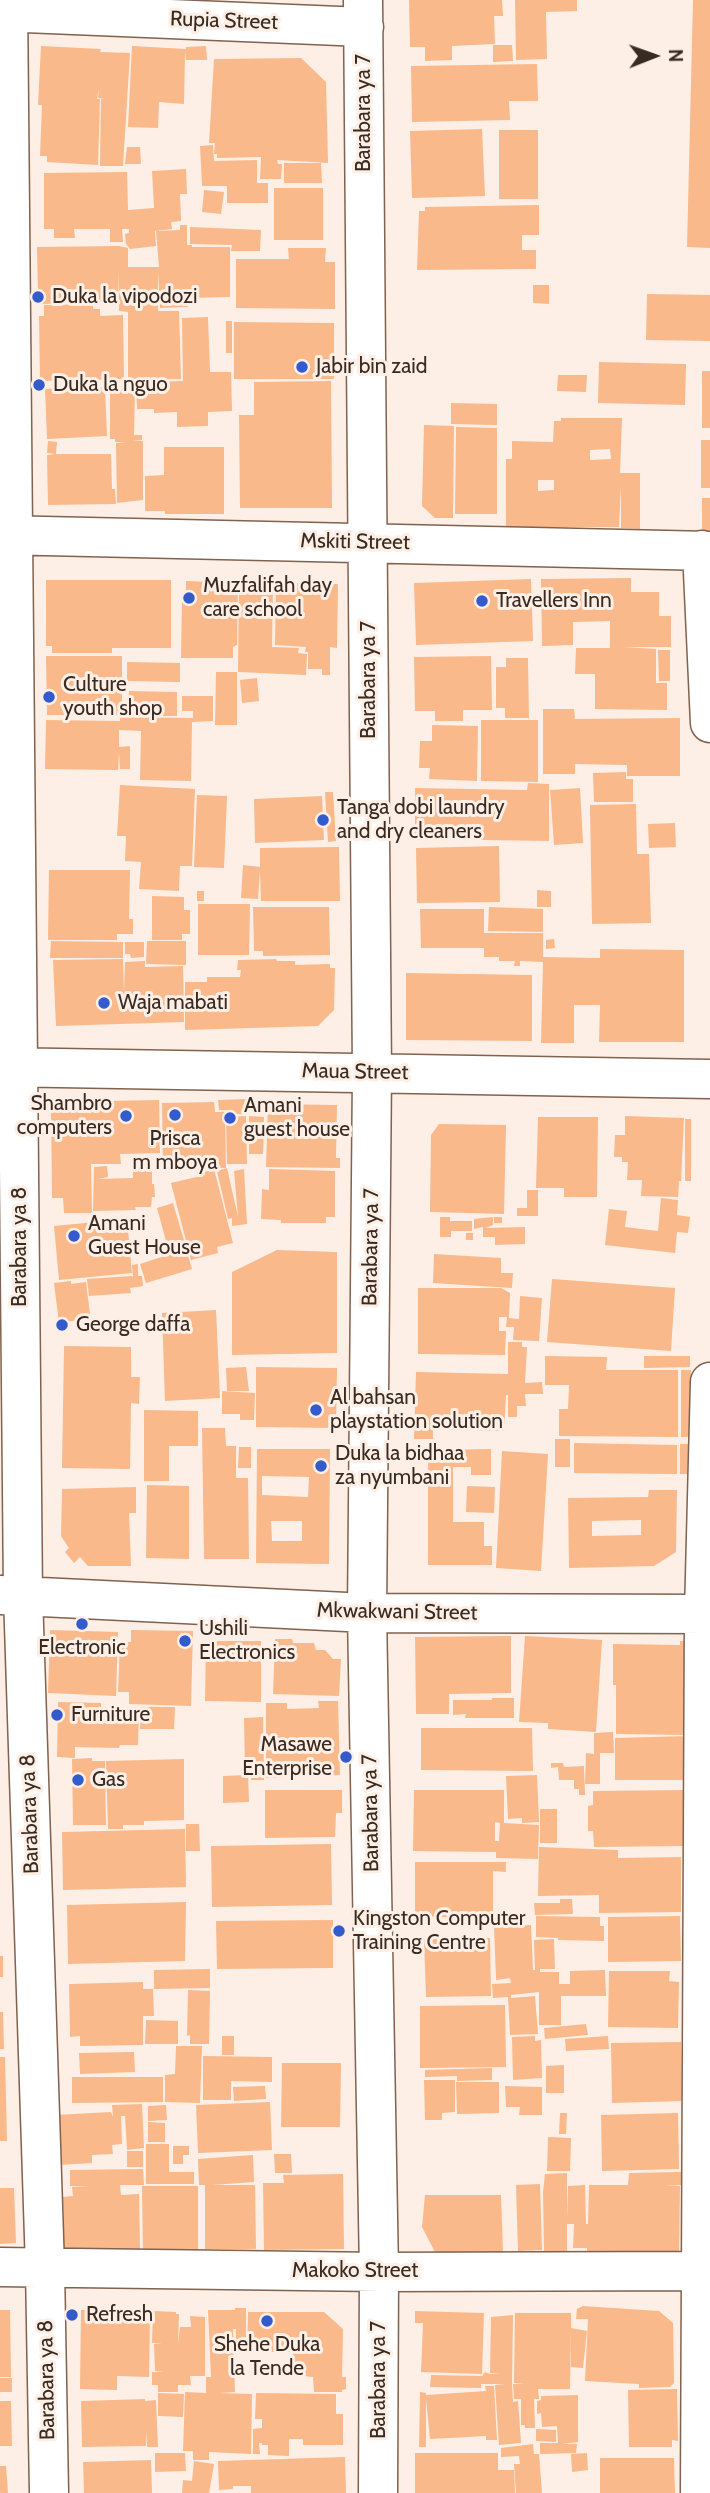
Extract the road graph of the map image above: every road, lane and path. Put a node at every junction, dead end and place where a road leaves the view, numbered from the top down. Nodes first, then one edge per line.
1 (5, 8) edge
2 (363, 14) edge
3 (7, 535) edge
4 (368, 542) junction
5 (706, 550) edge
6 (710, 723) edge
7 (9, 1067) edge
8 (372, 1072) junction
9 (710, 1079) edge
10 (710, 1382) edge
11 (11, 1595) edge
12 (367, 1613) junction
13 (707, 1614) edge
14 (0, 2267) edge
15 (45, 2268) junction
16 (706, 2271) edge
17 (379, 2272) junction
18 (49, 2493) edge
19 (378, 2493) edge
20 (700, 2493) edge

1 - 2 street, Rupia Street
1 - 3 street, Barabara ya 8
2 - 4 street, Barabara ya 7
3 - 4 street, Mskiti Street
3 - 7 street, Barabara ya 8
4 - 5 street, Mskiti Street
4 - 8 street, Barabara ya 7
5 - 6 street
7 - 8 street, Maua Street
7 - 11 street, Barabara ya 8
8 - 9 street, Maua Street
8 - 12 street, Barabara ya 7
10 - 13 street
11 - 12 street, Mkwakwani Street
11 - 15 street, Barabara ya 8
12 - 13 street, Mkwakwani Street
12 - 17 street, Barabara ya 7
13 - 16 street
14 - 15 street, Makoko Street
15 - 17 street, Makoko Street
15 - 18 street, Barabara ya 8
16 - 17 street, Makoko Street
16 - 20 street
17 - 19 street, Barabara ya 7

